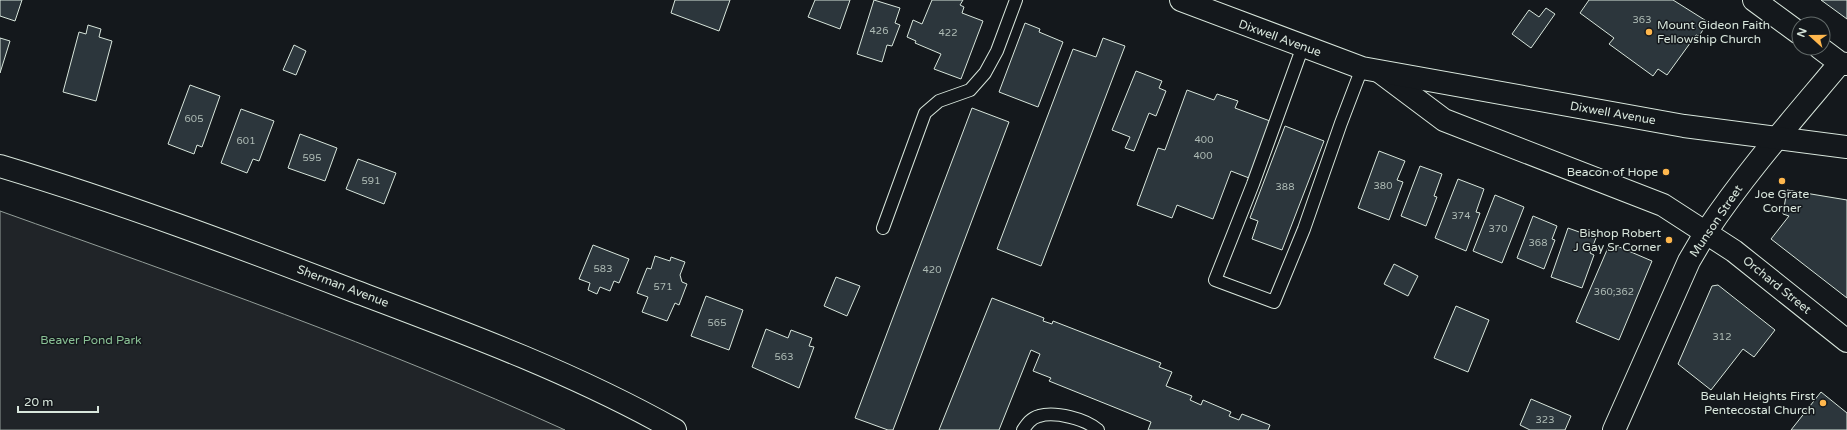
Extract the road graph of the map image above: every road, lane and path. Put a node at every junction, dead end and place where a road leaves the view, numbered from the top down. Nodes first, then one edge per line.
1 (1016, 0) edge
2 (1180, 0) edge
3 (1754, 0) edge
4 (1791, 27) edge
5 (1303, 46) junction
6 (1831, 54) edge
7 (1845, 62) edge
8 (1371, 70) junction
9 (1777, 138) junction
10 (1847, 147) edge
11 (0, 166) edge
12 (883, 228) dead end
13 (1706, 232) junction
14 (1847, 342) edge
15 (675, 430) edge
16 (1024, 430) edge
17 (1098, 430) edge
18 (1614, 430) edge

1 - 12 lane
2 - 5 main road, Dixwell Avenue
3 - 4 main road
5 - 8 main road, Dixwell Avenue
5 - 8 lane
6 - 7 main road
7 - 9 main road, Munson Street
8 - 9 main road, Dixwell Avenue
8 - 13 main road, Dixwell Avenue
9 - 10 main road, Dixwell Avenue
9 - 13 main road, Munson Street
11 - 15 main road, Sherman Avenue
13 - 14 main road, Orchard Street
13 - 18 main road, Munson Street
16 - 17 lane

